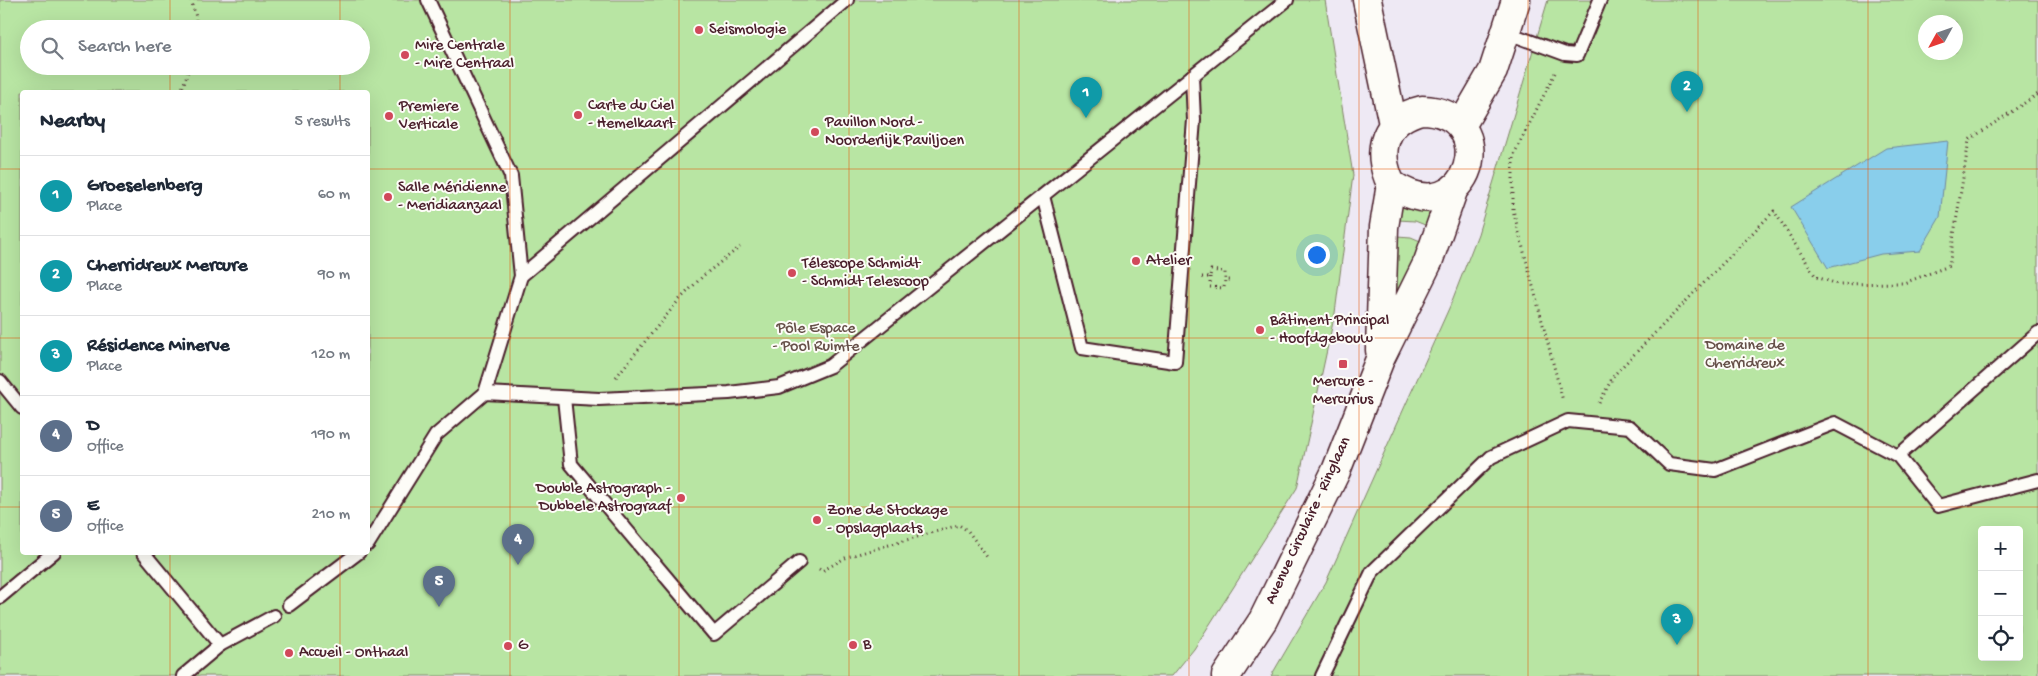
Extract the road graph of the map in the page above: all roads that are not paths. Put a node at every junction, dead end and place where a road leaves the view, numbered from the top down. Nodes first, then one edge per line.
1 (428, 0) edge
2 (847, 0) edge
3 (1287, 0) edge
4 (1367, 0) edge
5 (1516, 0) edge
6 (1600, 0) edge
7 (1505, 32) junction
8 (1192, 76) junction
9 (1393, 124) junction
10 (1461, 126) junction
11 (1390, 184) junction
12 (1454, 188) junction
13 (1043, 196) junction
14 (521, 276) junction
15 (2038, 333) edge
16 (1380, 359) junction
17 (0, 381) edge
18 (484, 393) junction
19 (564, 398) junction
20 (20, 406) edge
21 (1898, 456) junction
22 (2038, 480) edge
23 (370, 541) edge
24 (50, 555) edge
25 (145, 555) edge
26 (355, 555) edge
27 (799, 562) road end
28 (0, 598) edge
29 (289, 605) dead end
30 (274, 616) dead end
31 (220, 645) junction
32 (183, 676) edge
33 (1226, 676) edge
34 (1322, 676) edge

1 - 14 lane
2 - 14 lane
3 - 8 lane
4 - 9 street
5 - 7 street
6 - 7 lane
7 - 10 street
8 - 13 lane
8 - 13 lane
9 - 10 street
9 - 11 street, Avenue Circulaire - Ringlaan
10 - 12 street, Avenue Circulaire - Ringlaan
11 - 12 street
11 - 16 street, Avenue Circulaire - Ringlaan
12 - 16 street, Avenue Circulaire - Ringlaan
13 - 19 lane
14 - 18 lane
15 - 21 lane
16 - 33 street, Avenue Circulaire - Ringlaan
17 - 20 lane
18 - 19 lane
18 - 23 lane
19 - 27 lane
21 - 22 lane
21 - 34 lane
24 - 28 lane
25 - 31 lane
26 - 29 lane
30 - 31 lane
31 - 32 lane

